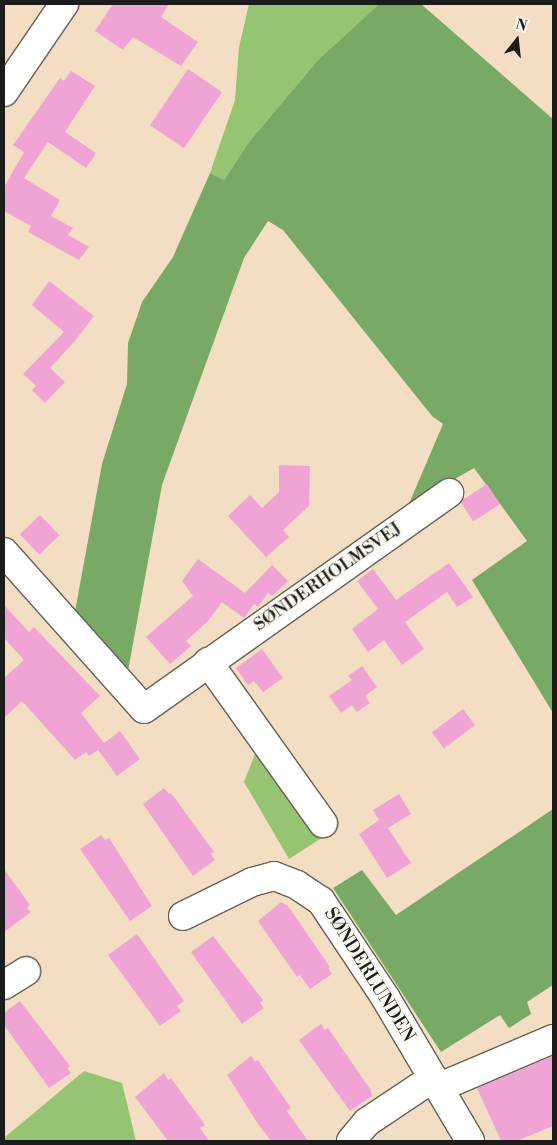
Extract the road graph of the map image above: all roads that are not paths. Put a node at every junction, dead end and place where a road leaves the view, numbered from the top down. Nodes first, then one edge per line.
1 (64, 4) edge
2 (4, 92) edge
3 (449, 493) dead end
4 (4, 552) edge
5 (208, 662) junction
6 (323, 823) dead end
7 (183, 916) dead end
8 (553, 1039) edge
9 (437, 1082) junction
10 (352, 1141) edge
11 (470, 1141) edge

1 - 2 street
3 - 5 street, SØNDERHOLMSVEJ
4 - 5 street, SØNDERHOLMSVEJ
5 - 6 street
7 - 9 street, SØNDERLUNDEN
8 - 9 street
9 - 10 street
9 - 11 street, SØNDERLUNDEN

